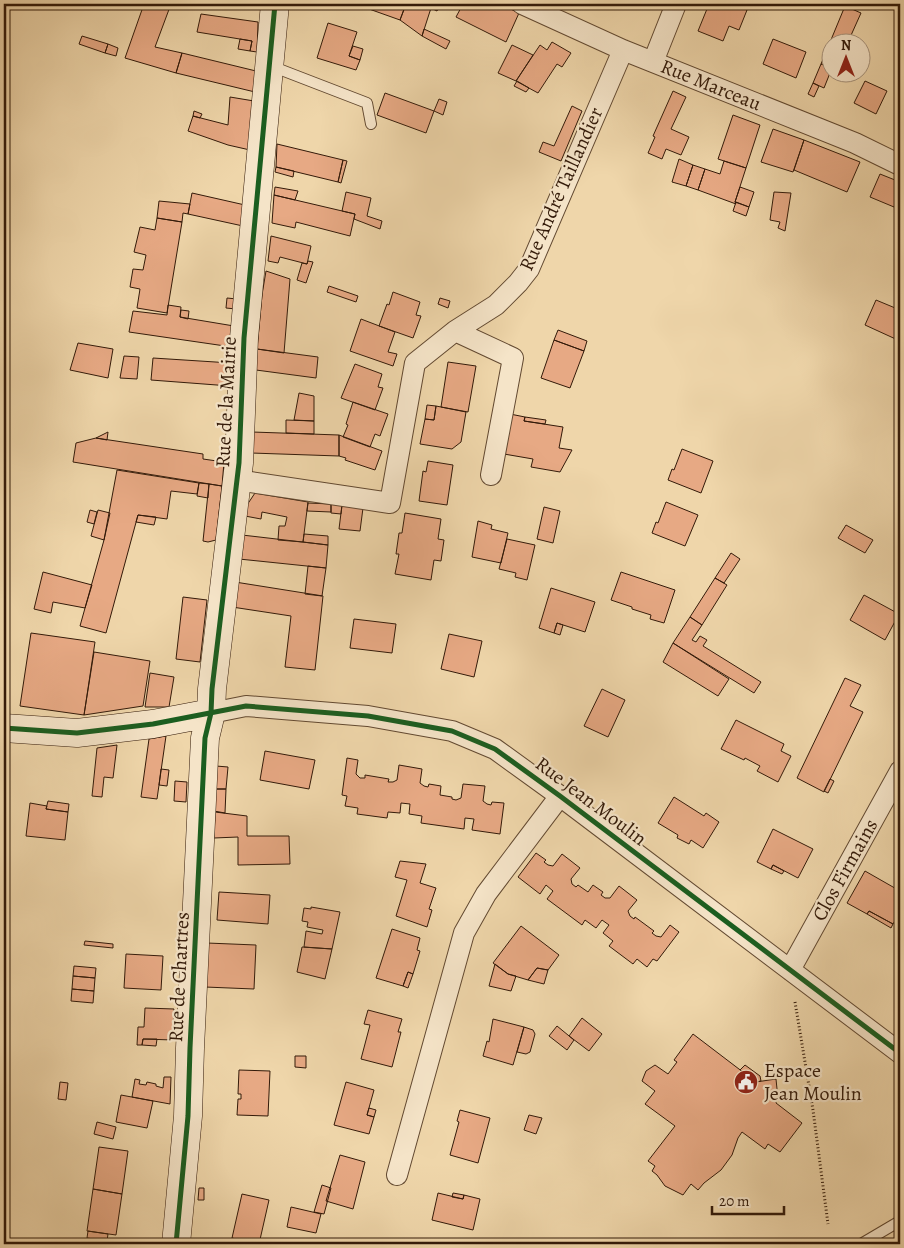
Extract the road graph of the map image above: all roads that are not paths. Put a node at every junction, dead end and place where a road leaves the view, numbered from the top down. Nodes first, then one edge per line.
1 (275, 4) edge
2 (522, 4) edge
3 (676, 4) edge
4 (623, 50) junction
5 (653, 62) junction
6 (270, 66) junction
7 (371, 124) dead end
8 (900, 165) edge
9 (455, 331) junction
10 (492, 475) dead end
11 (237, 480) junction
12 (211, 712) junction
13 (4, 728) edge
14 (900, 771) edge
15 (560, 796) junction
16 (790, 970) junction
17 (900, 1053) edge
18 (397, 1175) dead end
19 (900, 1220) edge
20 (176, 1244) edge
21 (861, 1244) edge

1 - 6 street, Rue de la Mairie
2 - 4 street, Rue Marceau
3 - 5 street
4 - 5 street, Rue Marceau
4 - 9 street, Rue André Taillandier
5 - 8 street, Rue Marceau
6 - 7 lane
6 - 11 street, Rue de la Mairie
9 - 10 street
9 - 11 street, Rue André Taillandier
11 - 12 street, Rue de la Mairie
12 - 13 street
12 - 15 street, Rue Jean Moulin
12 - 20 street, Rue de Chartres
14 - 16 street, Clos Firmains
15 - 16 street, Rue Jean Moulin
15 - 18 street
16 - 17 street, Rue Jean Moulin
19 - 21 lane

